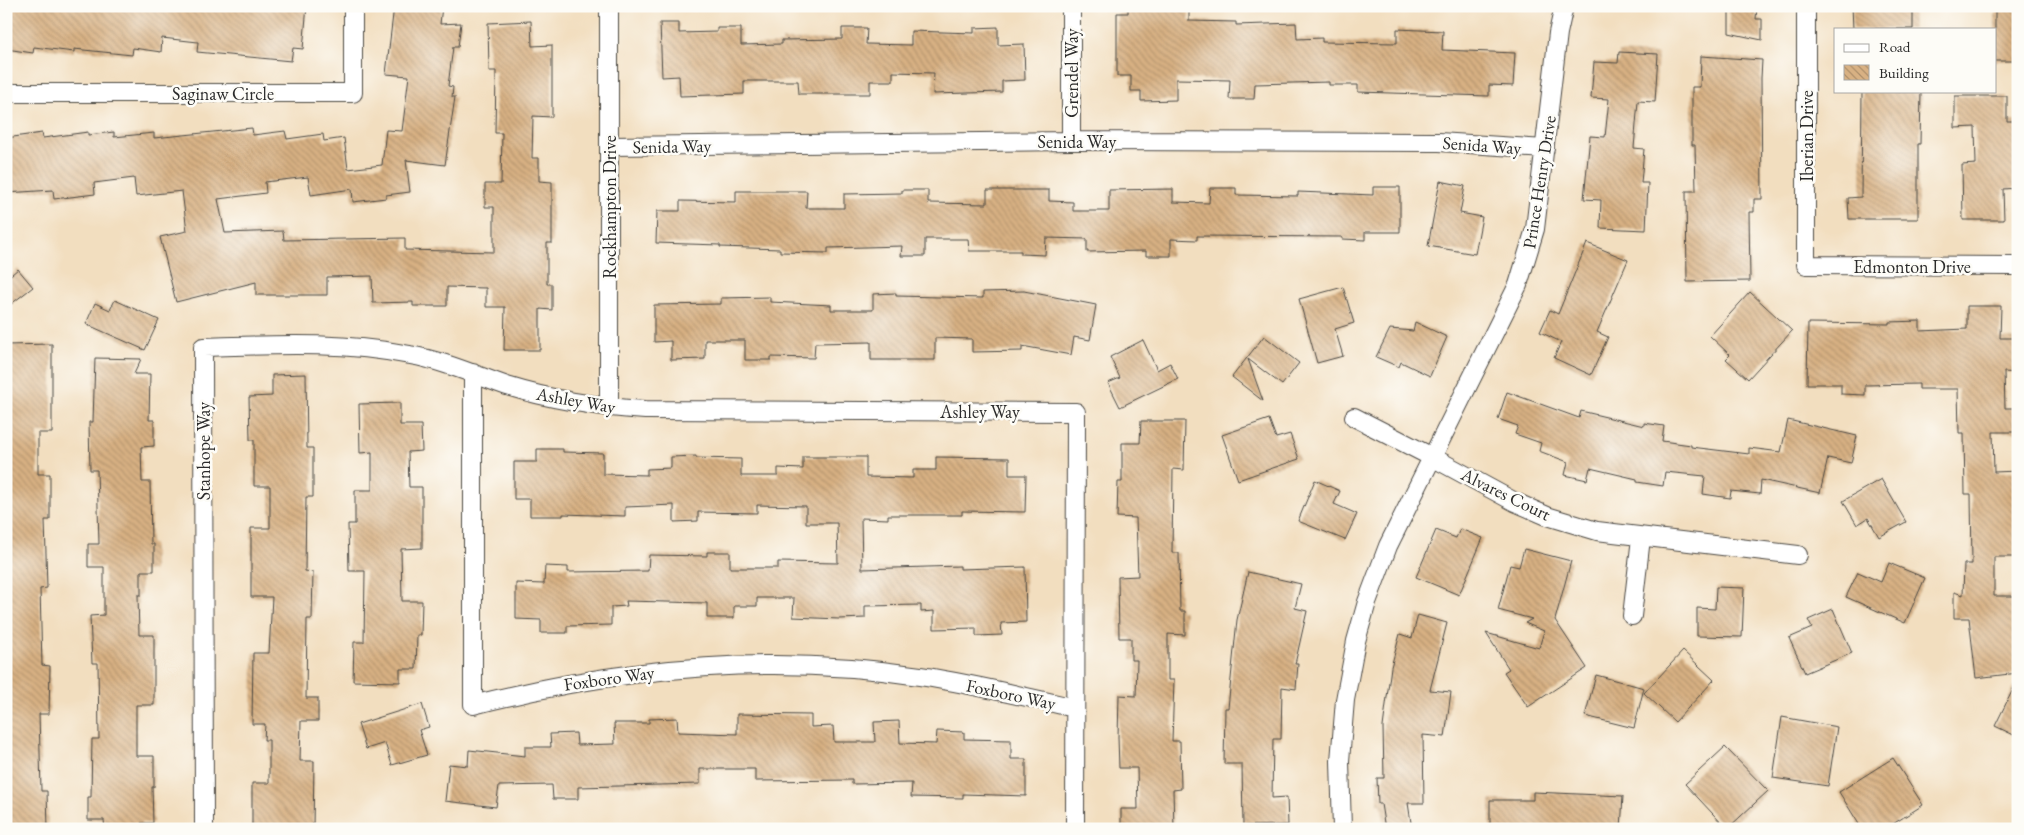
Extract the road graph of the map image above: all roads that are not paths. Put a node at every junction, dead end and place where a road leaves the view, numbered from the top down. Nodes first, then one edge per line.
1 (353, 6) edge
2 (609, 6) edge
3 (1071, 6) edge
4 (1564, 6) edge
5 (1806, 6) edge
6 (6, 92) edge
7 (1071, 141) junction
8 (609, 146) junction
9 (1546, 149) junction
10 (1806, 265) joint
11 (2018, 266) edge
12 (473, 373) junction
13 (609, 408) junction
14 (1354, 417) dead end
15 (1432, 457) junction
16 (1640, 538) junction
17 (1798, 555) dead end
18 (1632, 616) dead end
19 (1075, 708) junction
20 (204, 829) edge
21 (1075, 829) edge
22 (1342, 829) edge

1 - 6 street, Saginaw Circle
2 - 8 street, Rockhampton Drive
3 - 7 street, Grendel Way
4 - 9 street, Prince Henry Drive
5 - 10 street, Iberian Drive
7 - 8 street, Senida Way
7 - 9 street, Senida Way
8 - 13 street, Rockhampton Drive
9 - 15 street, Prince Henry Drive
10 - 11 street, Edmonton Drive
12 - 13 street, Ashley Way
12 - 19 street, Foxboro Way
12 - 20 street, Stanhope Way
13 - 19 street, Ashley Way
14 - 15 street
15 - 16 street, Alvares Court
15 - 22 street, Prince Henry Drive
16 - 17 street, Alvares Court
16 - 18 street
19 - 21 street, Ashley Way

